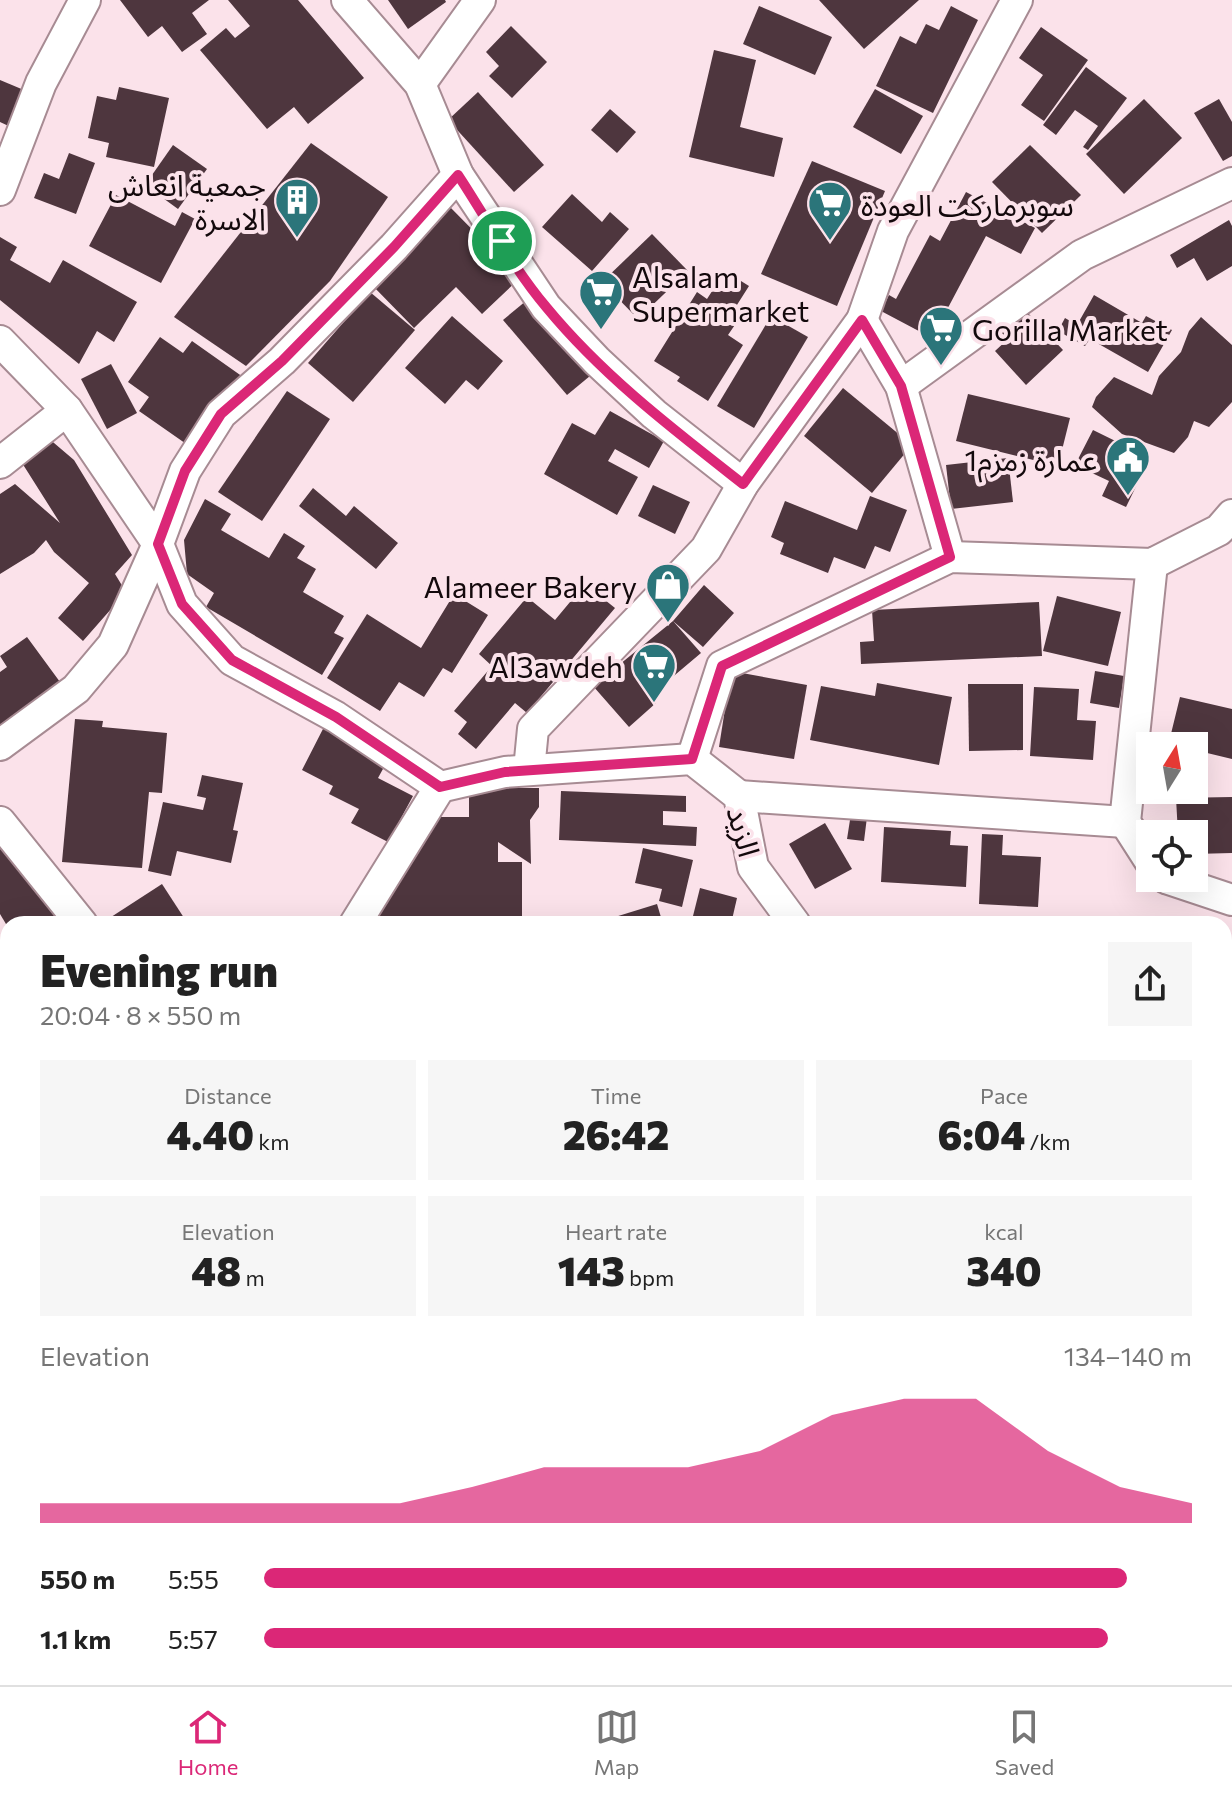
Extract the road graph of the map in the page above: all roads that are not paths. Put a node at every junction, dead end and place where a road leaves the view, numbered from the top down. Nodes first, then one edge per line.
1 (85, 0) edge
2 (347, 0) edge
3 (480, 0) edge
4 (1017, 0) edge
5 (420, 84) junction
6 (458, 175) junction
7 (1232, 183) edge
8 (0, 190) edge
9 (862, 320) junction
10 (0, 341) edge
11 (901, 386) junction
12 (67, 410) junction
13 (0, 463) edge
14 (743, 484) junction
15 (1228, 526) edge
16 (158, 544) junction
17 (950, 557) junction
18 (1152, 564) junction
19 (0, 745) edge
20 (692, 759) junction
21 (529, 770) junction
22 (440, 787) junction
23 (739, 796) junction
24 (0, 822) edge
25 (1125, 822) junction
26 (1136, 839) edge
27 (1208, 892) edge
28 (1232, 900) edge
29 (76, 916) edge
30 (360, 916) edge
31 (789, 916) edge

1 - 8 street
2 - 5 street
3 - 5 street
4 - 9 street
5 - 6 street
6 - 14 street
6 - 16 street
7 - 11 street
9 - 11 street
9 - 14 street
10 - 12 street
11 - 17 street
12 - 13 street
12 - 16 street
14 - 21 street
15 - 18 street
16 - 19 street
16 - 22 street
17 - 18 street
17 - 20 street
18 - 25 street
20 - 21 street
20 - 23 street, الزيد
21 - 22 street
22 - 30 street
23 - 25 street
23 - 31 street, الزيد
24 - 29 street
25 - 26 street
27 - 28 street

